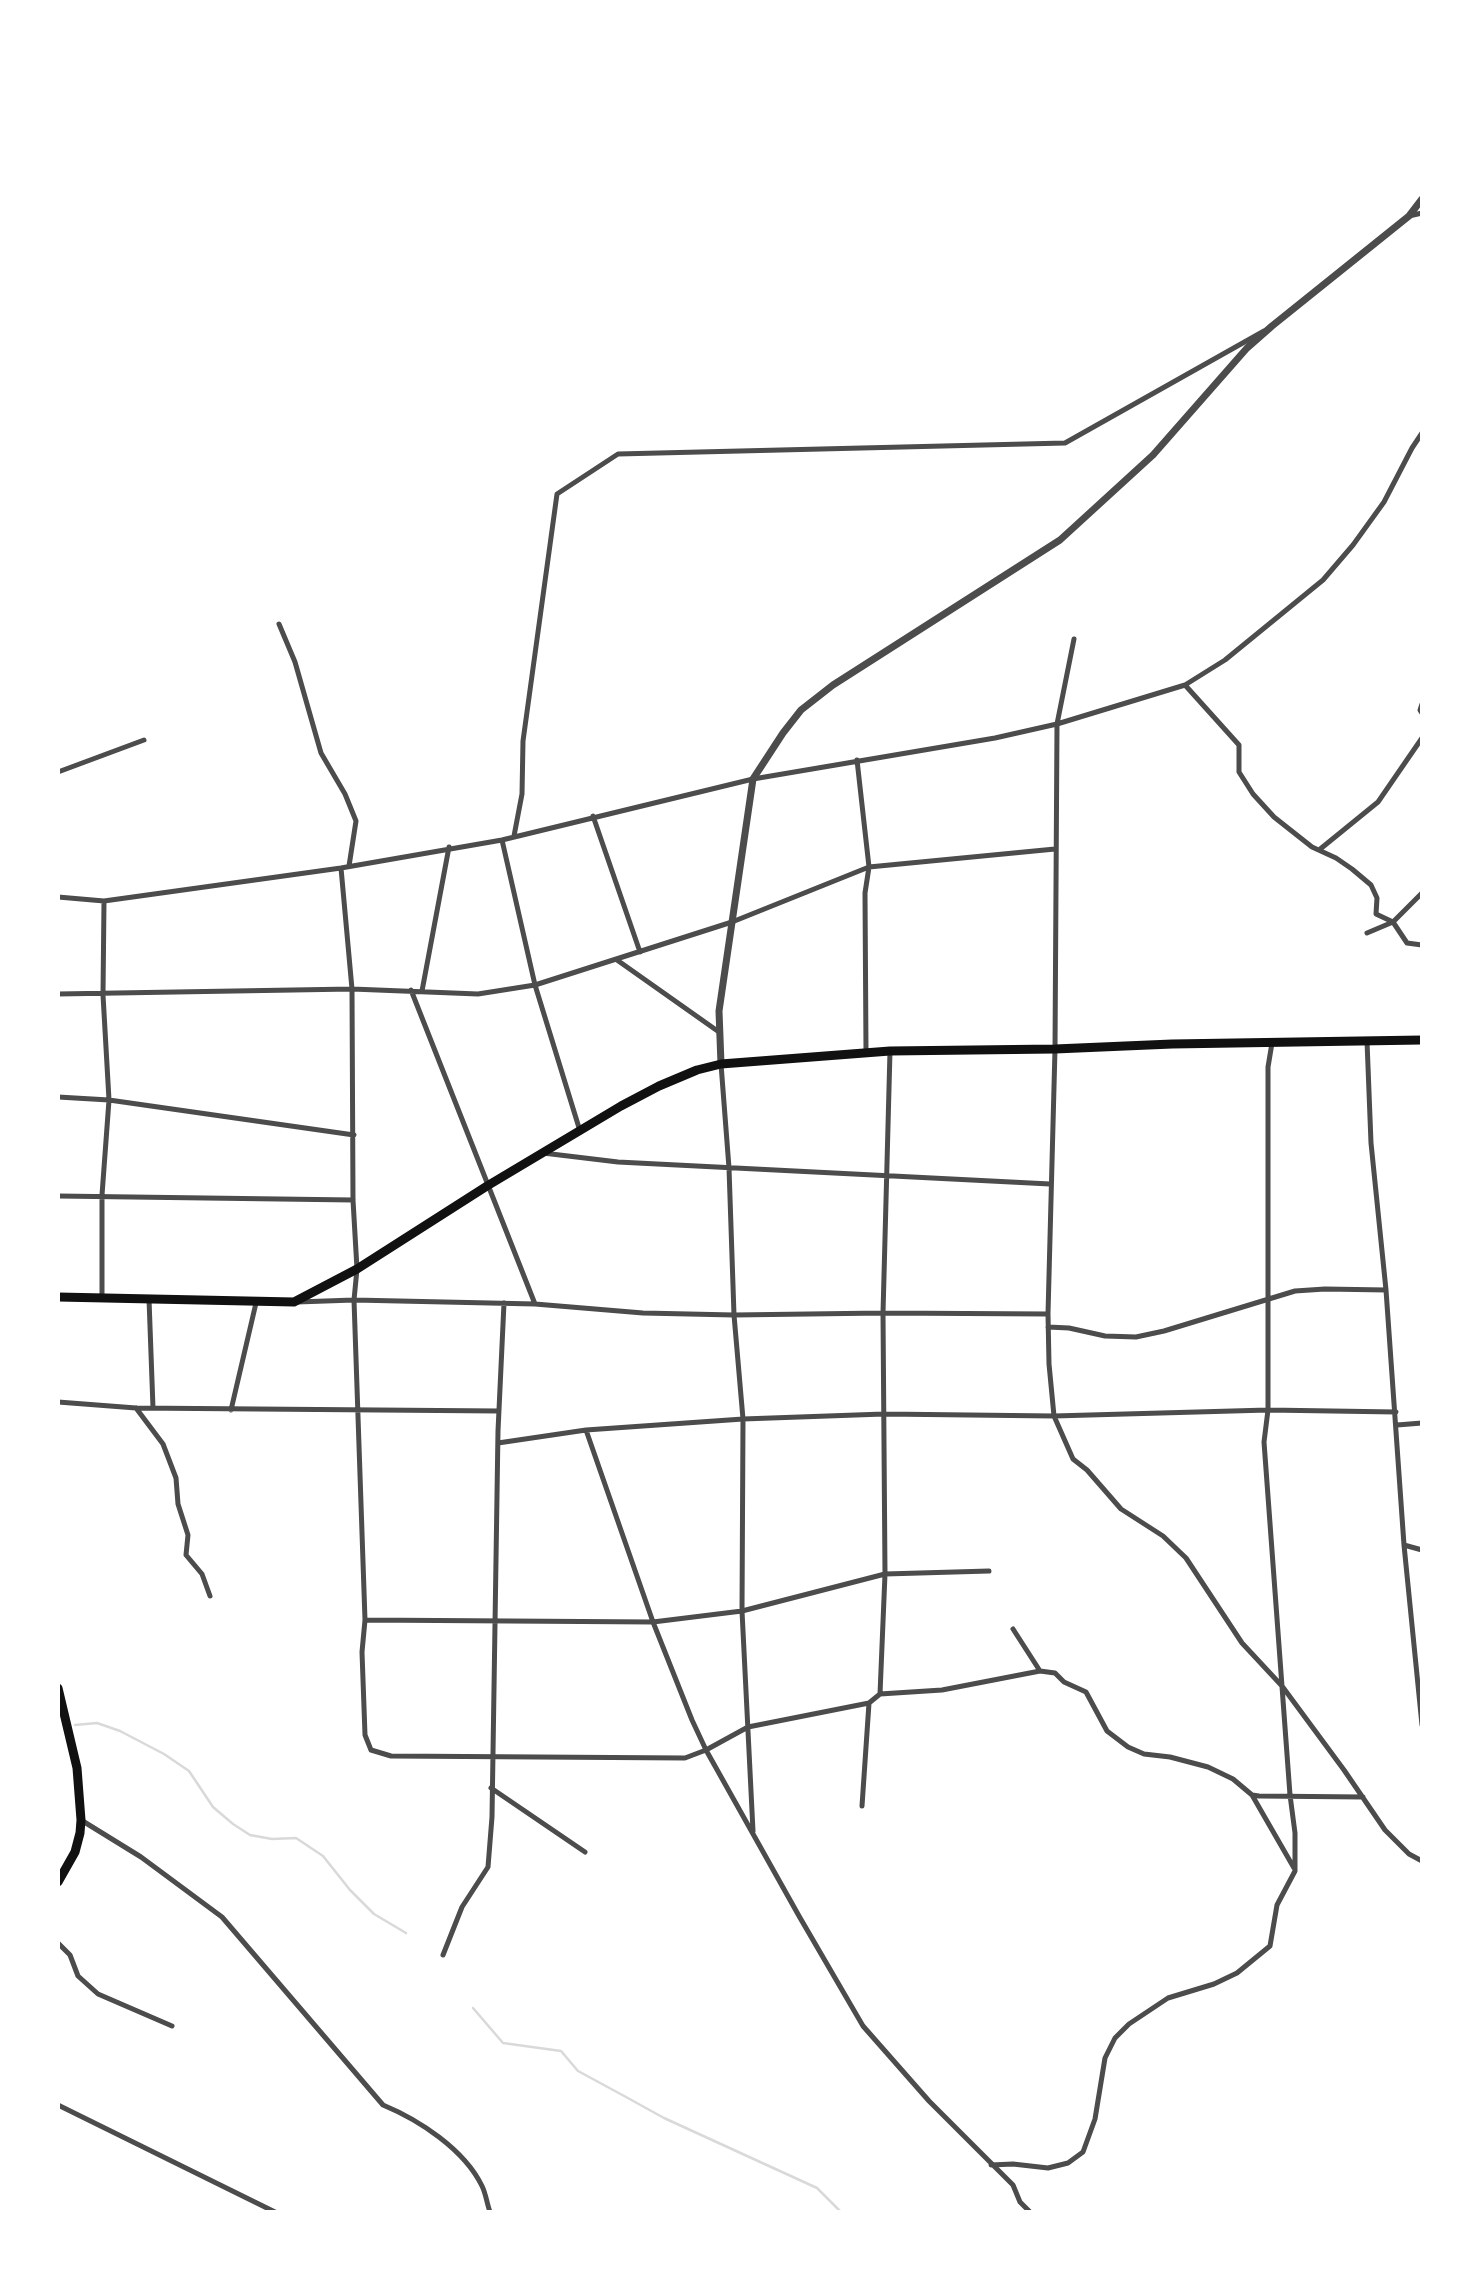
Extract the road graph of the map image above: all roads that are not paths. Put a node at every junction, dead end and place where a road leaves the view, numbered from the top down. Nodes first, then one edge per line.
1 (1422, 199) edge
2 (1422, 213) edge
3 (1409, 216) junction
4 (1272, 326) junction
5 (1422, 433) edge
6 (1422, 444) edge
7 (1412, 448) junction
8 (279, 624) dead end
9 (1074, 639) dead end
10 (1185, 685) junction
11 (1422, 704) edge
12 (1422, 713) edge
13 (1057, 724) junction
14 (1422, 738) edge
15 (144, 740) dead end
16 (857, 760) junction
17 (58, 772) edge
18 (753, 779) junction
19 (593, 816) junction
20 (514, 836) junction
21 (502, 840) junction
22 (449, 848) junction
23 (1055, 849) junction
24 (1319, 850) junction
25 (349, 866) junction
26 (869, 867) junction
27 (341, 868) junction
28 (1422, 893) edge
29 (58, 897) edge
30 (104, 901) junction
31 (732, 922) junction
32 (1393, 922) junction
33 (1367, 933) dead end
34 (1422, 945) edge
35 (640, 952) junction
36 (617, 960) junction
37 (535, 985) junction
38 (352, 989) junction
39 (411, 990) junction
40 (422, 991) junction
41 (58, 995) edge
42 (103, 995) junction
43 (719, 1032) junction
44 (1422, 1040) edge
45 (1367, 1041) junction
46 (1272, 1042) junction
47 (1055, 1049) junction
48 (890, 1051) junction
49 (866, 1052) junction
50 (721, 1063) junction
51 (58, 1097) edge
52 (109, 1100) junction
53 (580, 1131) junction
54 (354, 1135) junction
55 (542, 1153) junction
56 (729, 1168) junction
57 (886, 1176) junction
58 (1050, 1184) junction
59 (487, 1186) junction
60 (102, 1195) junction
61 (58, 1196) edge
62 (354, 1200) junction
63 (357, 1269) junction
64 (1386, 1290) junction
65 (58, 1297) edge
66 (102, 1297) junction
67 (149, 1298) junction
68 (1267, 1299) junction
69 (354, 1300) junction
70 (294, 1302) junction
71 (256, 1303) junction
72 (504, 1303) junction
73 (535, 1304) junction
74 (883, 1313) junction
75 (1048, 1314) junction
76 (734, 1315) junction
77 (1048, 1327) junction
78 (58, 1402) edge
79 (136, 1408) junction
80 (153, 1408) junction
81 (231, 1409) junction
82 (358, 1409) junction
83 (1268, 1410) junction
84 (499, 1411) junction
85 (1396, 1412) junction
86 (884, 1414) junction
87 (1054, 1416) junction
88 (743, 1419) junction
89 (1422, 1423) edge
90 (1397, 1425) junction
91 (586, 1430) junction
92 (498, 1443) junction
93 (1404, 1545) junction
94 (1422, 1550) edge
95 (989, 1571) dead end
96 (885, 1574) junction
97 (209, 1596) dead end
98 (742, 1611) junction
99 (365, 1620) junction
100 (493, 1622) junction
101 (653, 1622) junction
102 (1013, 1629) dead end
103 (1040, 1671) junction
104 (1282, 1686) junction
105 (58, 1688) edge
106 (880, 1694) junction
107 (869, 1703) junction
108 (1422, 1725) edge
109 (748, 1727) junction
110 (706, 1750) junction
111 (491, 1756) junction
112 (491, 1788) junction
113 (1252, 1795) junction
114 (1290, 1795) junction
115 (1363, 1797) junction
116 (862, 1806) dead end
117 (81, 1820) junction
118 (753, 1834) junction
119 (585, 1852) dead end
120 (1422, 1861) edge
121 (1295, 1871) junction
122 (58, 1882) edge
123 (58, 1943) edge
124 (443, 1955) dead end
125 (172, 2026) dead end
126 (58, 2105) edge
127 (991, 2165) junction
128 (275, 2212) edge
129 (490, 2212) edge
130 (1030, 2212) edge

1 - 3 street
2 - 3 street
3 - 4 street
4 - 18 street
4 - 20 street
5 - 7 street
6 - 7 street
7 - 10 street
8 - 25 street
9 - 13 street
10 - 13 street
10 - 24 street
11 - 12 street
13 - 16 street
13 - 23 street
14 - 24 street
15 - 17 street
16 - 18 street
16 - 26 street
18 - 19 street
18 - 31 street
19 - 20 street
19 - 35 street
20 - 21 street
21 - 22 street
21 - 37 street
22 - 25 street
22 - 40 street
23 - 26 street
23 - 47 street
24 - 32 street
25 - 27 street
26 - 31 street
26 - 49 street
27 - 30 street
27 - 38 street
28 - 32 street
29 - 30 street
30 - 42 street
31 - 35 street
31 - 43 street
32 - 33 street
32 - 34 street
35 - 36 street
36 - 37 street
36 - 43 street
37 - 40 street
37 - 53 street
38 - 39 street
38 - 42 street
38 - 54 street
39 - 40 street
39 - 59 street
41 - 42 street
42 - 52 street
43 - 50 street
44 - 45 main road
45 - 46 main road
45 - 64 street
46 - 47 main road
46 - 68 street
47 - 48 main road
47 - 58 street
48 - 49 main road
48 - 57 street
49 - 50 main road
50 - 53 main road
50 - 56 street
51 - 52 street
52 - 54 street
52 - 60 street
53 - 55 main road
54 - 62 street
55 - 56 street
55 - 59 main road
56 - 57 street
56 - 76 street
57 - 58 street
57 - 74 street
58 - 75 street
59 - 63 main road
59 - 73 street
60 - 61 street
60 - 62 street
60 - 66 street
62 - 63 street
63 - 69 street
63 - 70 main road
64 - 68 street
64 - 85 street
65 - 66 main road
66 - 67 main road
67 - 71 main road
67 - 80 street
68 - 77 street
68 - 83 street
69 - 70 street
69 - 72 street
69 - 82 street
70 - 71 main road
71 - 81 street
72 - 73 street
72 - 84 street
73 - 76 street
74 - 75 street
74 - 76 street
74 - 86 street
75 - 77 street
76 - 88 street
77 - 87 street
78 - 79 street
79 - 80 street
79 - 97 street
80 - 81 street
81 - 82 street
82 - 84 street
82 - 99 street
83 - 85 street
83 - 87 street
83 - 104 street
84 - 92 street
85 - 90 street
86 - 87 street
86 - 88 street
86 - 96 street
87 - 104 street
88 - 91 street
88 - 98 street
89 - 90 street
90 - 93 street
91 - 92 street
91 - 101 street
92 - 100 street
93 - 94 street
93 - 108 street
95 - 96 street
96 - 98 street
96 - 106 street
98 - 101 street
98 - 109 street
99 - 100 street
99 - 111 street
100 - 101 street
100 - 111 street
101 - 110 street
102 - 103 street
103 - 106 street
103 - 113 street
104 - 114 street
104 - 115 street
105 - 117 main road
106 - 107 street
107 - 109 street
107 - 116 street
109 - 110 street
109 - 118 street
110 - 111 street
110 - 118 street
111 - 112 street
112 - 119 street
112 - 124 street
113 - 114 street
113 - 121 street
114 - 115 street
114 - 121 street
115 - 120 street
117 - 122 main road
117 - 129 street
118 - 127 street
121 - 127 street
123 - 125 street
126 - 128 street
127 - 130 street

